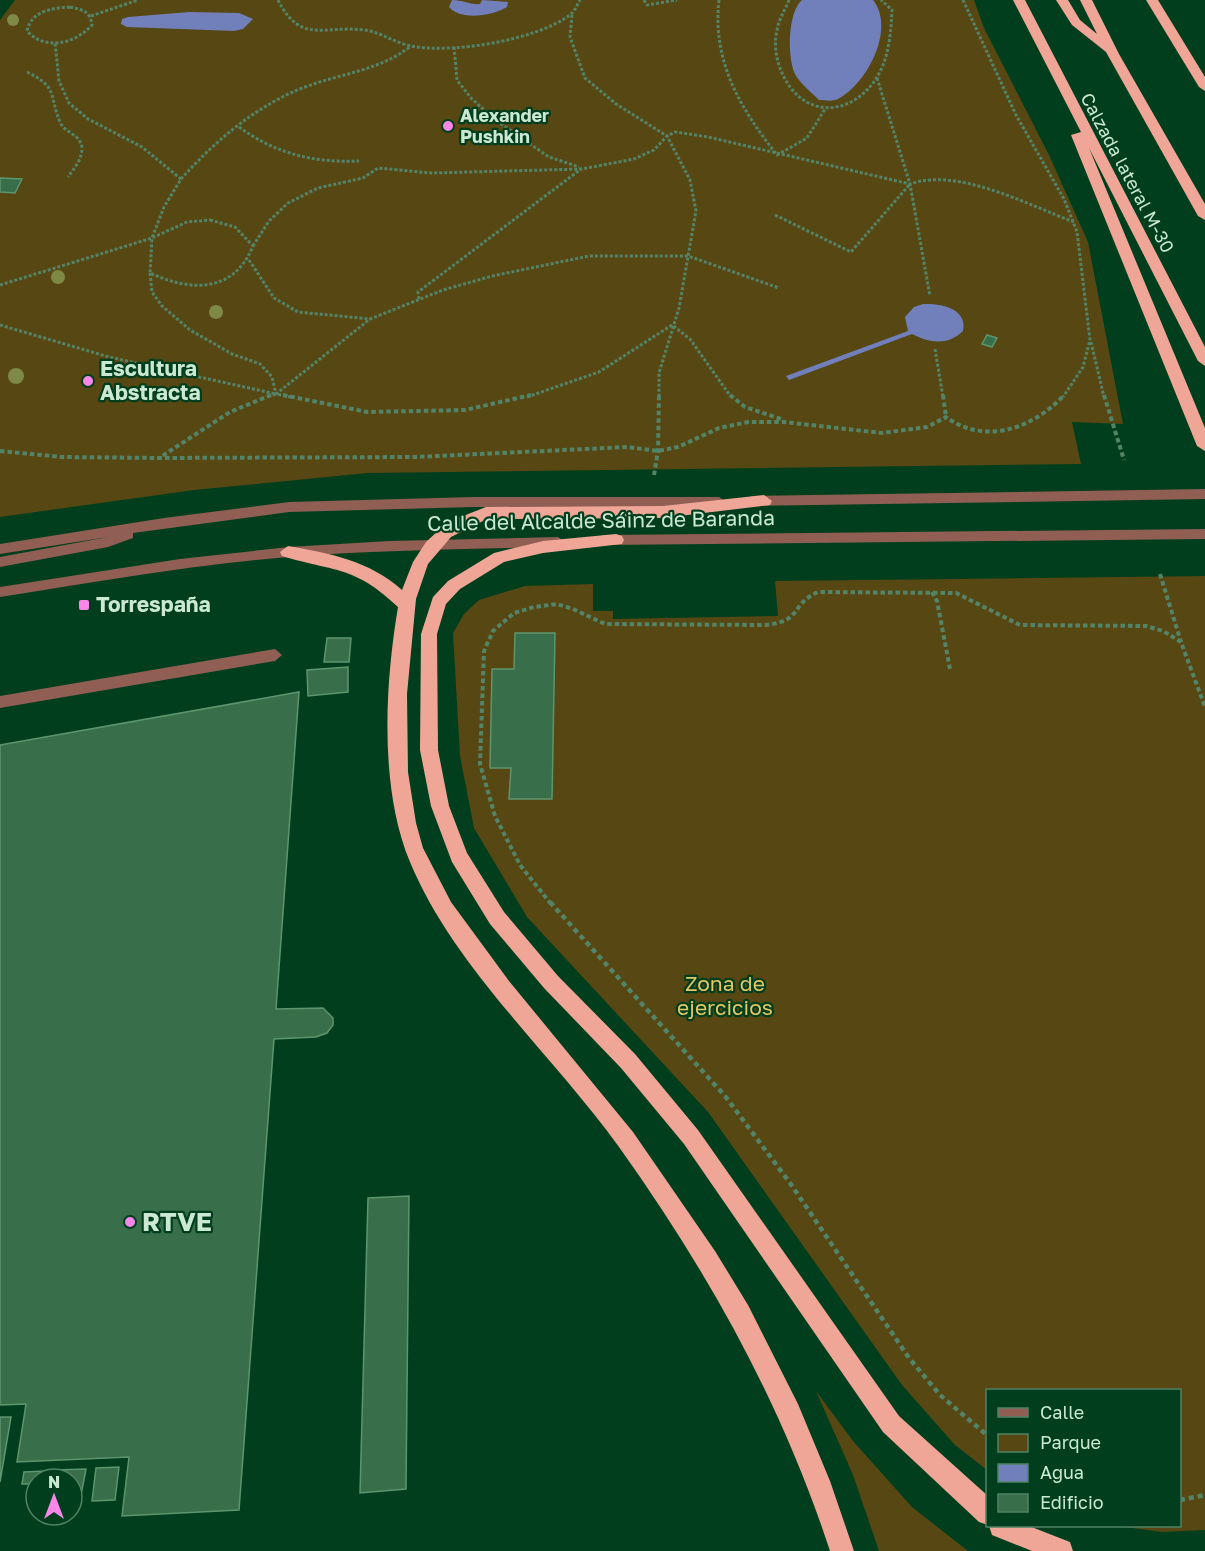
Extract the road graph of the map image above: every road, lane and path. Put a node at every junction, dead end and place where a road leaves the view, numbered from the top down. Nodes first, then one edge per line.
1 (138, 0) edge
2 (278, 0) edge
3 (580, 0) edge
4 (644, 0) edge
5 (677, 0) edge
6 (719, 0) edge
7 (789, 0) edge
8 (881, 0) edge
9 (963, 0) edge
10 (1019, 0) edge
11 (1062, 0) edge
12 (1086, 0) edge
13 (1152, 0) edge
14 (572, 15) junction
15 (91, 16) junction
16 (55, 42) junction
17 (411, 46) junction
18 (454, 47) junction
19 (1113, 54) junction
20 (27, 72) dead end
21 (1056, 76) junction
22 (877, 77) junction
23 (1205, 87) edge
24 (825, 108) junction
25 (239, 127) junction
26 (667, 136) junction
27 (777, 155) junction
28 (359, 161) dead end
29 (582, 169) junction
30 (69, 177) dead end
31 (181, 179) junction
32 (910, 184) junction
33 (775, 215) dead end
34 (1205, 216) edge
35 (1074, 223) junction
36 (152, 238) junction
37 (253, 246) junction
38 (688, 256) junction
39 (249, 260) junction
40 (150, 273) junction
41 (0, 285) edge
42 (778, 288) dead end
43 (930, 296) dead end
44 (418, 299) junction
45 (370, 319) junction
46 (0, 325) edge
47 (672, 325) junction
48 (1090, 341) junction
49 (935, 350) dead end
50 (1205, 361) edge
51 (276, 394) junction
52 (946, 417) junction
53 (790, 422) junction
54 (1205, 446) edge
55 (658, 451) junction
56 (0, 452) edge
57 (159, 458) junction
58 (1124, 460) dead end
59 (654, 475) dead end
60 (1199, 494) edge
61 (764, 501) junction
62 (164, 523) junction
63 (1205, 534) edge
64 (616, 540) junction
65 (431, 546) junction
66 (0, 549) edge
67 (288, 552) junction
68 (0, 562) edge
69 (1160, 574) dead end
70 (932, 591) junction
71 (0, 592) edge
72 (405, 603) junction
73 (1181, 642) junction
74 (275, 655) dead end
75 (950, 669) dead end
76 (0, 702) edge
77 (1205, 706) edge
78 (986, 1435) edge
79 (1205, 1495) edge
80 (1181, 1500) edge
81 (986, 1512) edge
82 (1003, 1527) edge
83 (842, 1551) edge
84 (1061, 1551) edge

1 - 15 path
2 - 17 path
3 - 14 path
4 - 5 path
6 - 27 path
7 - 24 path
8 - 22 path
9 - 35 path
10 - 21 highway, Calzada lateral M-30
11 - 19 highway
12 - 19 highway
13 - 23 highway
14 - 18 path
14 - 26 path
15 - 16 path
15 - 16 path
16 - 31 path
17 - 18 path
17 - 25 path
18 - 29 path
19 - 34 highway
20 - 30 path
21 - 50 highway, Calzada lateral M-30
21 - 54 highway
22 - 24 path
22 - 32 path
24 - 27 path
25 - 28 path
25 - 31 path
26 - 27 path
26 - 29 path
26 - 38 path
27 - 32 path
29 - 37 path
29 - 44 path
31 - 36 path
32 - 33 path
32 - 35 path
32 - 43 path
35 - 48 path
36 - 37 path
36 - 40 path
36 - 41 path
37 - 39 path
38 - 42 path
38 - 44 path
38 - 47 path
39 - 40 path
39 - 45 path
40 - 51 path
44 - 45 path
45 - 51 path
46 - 51 path
47 - 51 path
47 - 53 path
47 - 55 path
48 - 52 path
48 - 58 path
49 - 52 path
51 - 57 path
52 - 53 path
53 - 55 path
55 - 57 path
55 - 59 path
56 - 57 path
60 - 61 street, Calle del Alcalde Sáinz de Baranda
61 - 62 street, Calle del Alcalde Sáinz de Baranda
61 - 65 highway
62 - 66 street, Calle del Alcalde Sáinz de Baranda
62 - 68 street
63 - 64 street, Calle del Alcalde Sáinz de Baranda
64 - 65 street, Calle del Alcalde Sáinz de Baranda
64 - 81 highway
65 - 67 street, Calle del Alcalde Sáinz de Baranda
65 - 72 highway
67 - 71 street, Calle del Alcalde Sáinz de Baranda
67 - 72 highway
69 - 73 path
70 - 73 path
70 - 75 path
70 - 78 path
72 - 83 highway
73 - 77 path
74 - 76 street
79 - 80 path
82 - 84 highway

